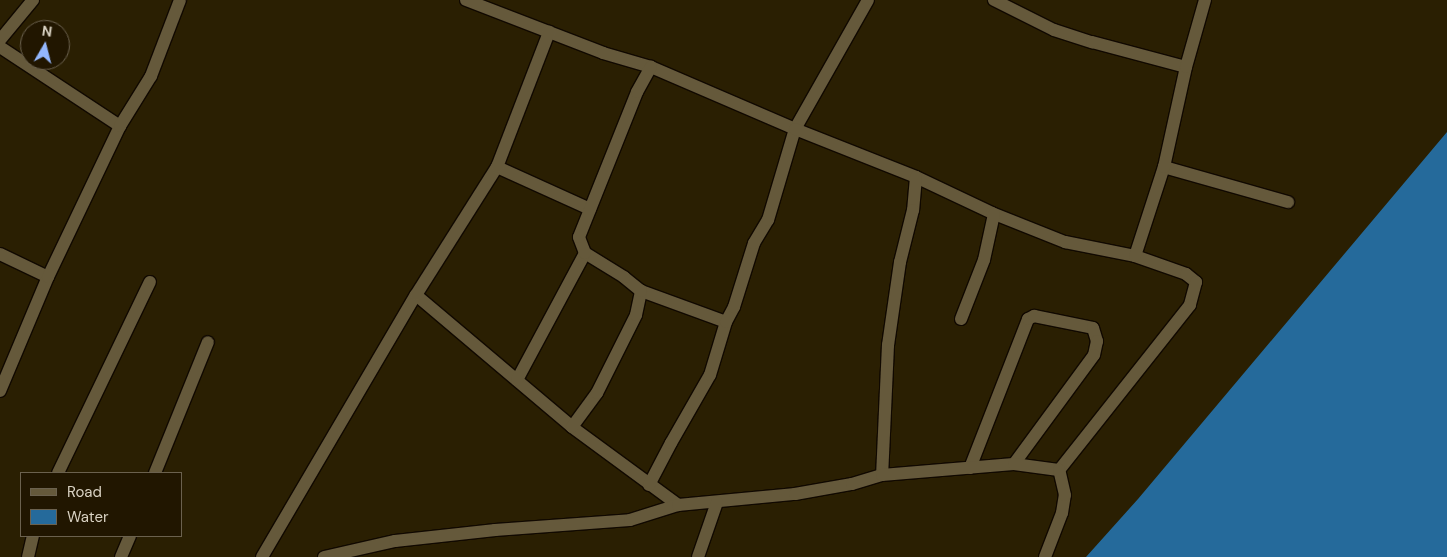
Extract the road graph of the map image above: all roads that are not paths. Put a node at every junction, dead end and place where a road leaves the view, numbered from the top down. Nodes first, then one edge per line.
1 (33, 0) edge
2 (180, 0) edge
3 (466, 0) edge
4 (868, 0) edge
5 (994, 0) edge
6 (1205, 0) edge
7 (549, 32) junction
8 (0, 40) edge
9 (0, 47) edge
10 (651, 67) junction
11 (1186, 67) junction
12 (120, 126) junction
13 (795, 129) junction
14 (496, 167) junction
15 (1164, 167) junction
16 (916, 177) junction
17 (1288, 202) dead end
18 (590, 209) junction
19 (994, 214) junction
20 (585, 253) junction
21 (0, 254) edge
22 (1135, 256) junction
23 (48, 276) junction
24 (150, 282) dead end
25 (641, 291) junction
26 (416, 295) junction
27 (961, 319) dead end
28 (726, 322) junction
29 (208, 342) dead end
30 (517, 380) junction
31 (0, 391) edge
32 (572, 427) junction
33 (1014, 464) junction
34 (970, 468) junction
35 (1059, 470) junction
36 (58, 472) edge
37 (155, 472) edge
38 (882, 475) junction
39 (649, 485) junction
40 (717, 502) junction
41 (678, 505) junction
42 (33, 537) edge
43 (130, 537) edge
44 (28, 557) edge
45 (121, 557) edge
46 (262, 557) edge
47 (324, 557) edge
48 (698, 557) edge
49 (1045, 557) edge

1 - 8 street
2 - 12 street
3 - 7 street
4 - 13 street
5 - 11 street
6 - 11 street
7 - 10 street
7 - 14 street
9 - 12 street
10 - 13 street
10 - 18 street
11 - 15 street
12 - 23 street
13 - 16 street
13 - 28 street
14 - 18 street
14 - 26 street
15 - 17 street
15 - 22 street
16 - 19 street
16 - 38 street
18 - 20 street
19 - 22 street
19 - 27 street
20 - 25 street
20 - 30 street
21 - 23 street
22 - 35 street
23 - 31 street
24 - 36 street
25 - 28 street
25 - 32 street
26 - 30 street
26 - 46 street
28 - 39 street
29 - 37 street
30 - 32 street
32 - 39 street
33 - 34 street
33 - 34 street
33 - 35 street
34 - 38 street
35 - 49 street
38 - 40 street
39 - 41 street
40 - 41 street
40 - 48 street
41 - 47 street
42 - 44 street
43 - 45 street

